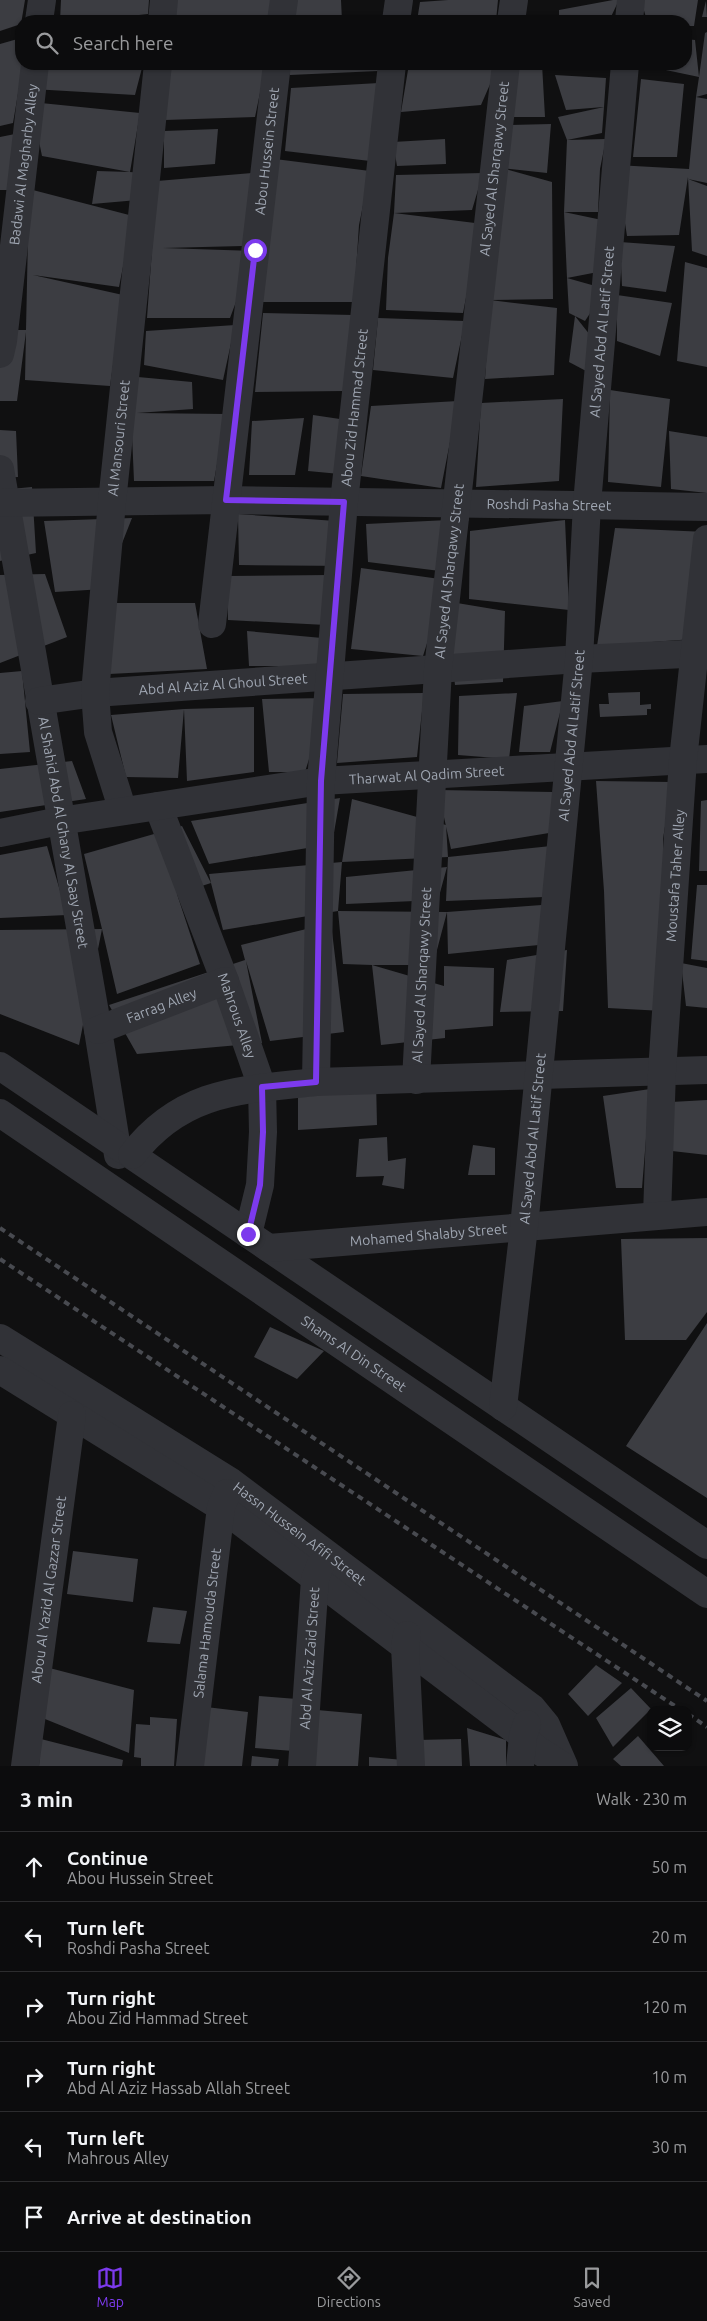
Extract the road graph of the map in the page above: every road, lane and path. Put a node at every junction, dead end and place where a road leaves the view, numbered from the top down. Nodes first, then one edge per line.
1 (42, 0) edge
2 (164, 0) edge
3 (284, 0) edge
4 (399, 0) edge
5 (514, 0) edge
6 (631, 0) edge
7 (40, 15) edge
8 (163, 15) edge
9 (282, 15) edge
10 (397, 15) edge
11 (512, 15) edge
12 (630, 15) edge
13 (34, 70) edge
14 (157, 70) edge
15 (275, 70) edge
16 (391, 70) edge
17 (505, 70) edge
18 (624, 70) edge
19 (0, 354) edge
20 (0, 469) edge
21 (226, 500) junction
22 (112, 502) junction
23 (344, 502) junction
24 (4, 503) edge
25 (587, 504) junction
26 (455, 505) junction
27 (707, 507) edge
28 (707, 539) edge
29 (212, 624) dead end
30 (700, 653) edge
31 (578, 659) junction
32 (438, 668) junction
33 (330, 676) junction
34 (96, 693) junction
35 (39, 701) junction
36 (695, 760) edge
37 (568, 767) junction
38 (431, 774) junction
39 (321, 781) junction
40 (158, 806) junction
41 (123, 811) junction
42 (60, 821) junction
43 (0, 833) edge
44 (224, 981) junction
45 (98, 1030) junction
46 (0, 1066) edge
47 (707, 1070) edge
48 (662, 1072) junction
49 (538, 1076) junction
50 (416, 1080) junction
51 (316, 1082) junction
52 (262, 1087) junction
53 (0, 1112) edge
54 (125, 1150) junction
55 (122, 1196) junction
56 (707, 1212) edge
57 (657, 1214) junction
58 (524, 1227) junction
59 (258, 1241) junction
60 (0, 1338) edge
61 (0, 1370) edge
62 (503, 1407) junction
63 (72, 1415) junction
64 (231, 1482) junction
65 (221, 1507) junction
66 (707, 1545) edge
67 (325, 1553) junction
68 (315, 1578) junction
69 (707, 1594) edge
70 (411, 1617) junction
71 (405, 1646) junction
72 (532, 1708) junction
73 (523, 1736) junction
74 (25, 1766) edge
75 (190, 1766) edge
76 (302, 1766) edge
77 (410, 1766) edge
78 (520, 1766) edge
79 (564, 1766) edge

1 - 7 street
2 - 8 street
3 - 9 street
4 - 10 street
5 - 11 street
6 - 12 street
13 - 19 street, Badawi Al Magharby Alley
14 - 22 street, Al Mansouri Street
15 - 21 street, Abou Hussein Street
16 - 23 street, Abou Zid Hammad Street
17 - 26 street, Al Sayed Al Sharqawy Street
18 - 25 street, Al Sayed Abd Al Latif Street
20 - 24 street, Al Shahid Abd Al Ghany Al Saay Street
21 - 22 street, Roshdi Pasha Street
21 - 23 street, Roshdi Pasha Street
21 - 29 street, Abou Hussein Street
22 - 24 street, Roshdi Pasha Street
22 - 34 street, Al Mansouri Street
23 - 26 street, Roshdi Pasha Street
23 - 33 street, Abou Zid Hammad Street
24 - 35 street, Al Shahid Abd Al Ghany Al Saay Street
25 - 26 street, Roshdi Pasha Street
25 - 27 street, Roshdi Pasha Street
25 - 31 street, Al Sayed Abd Al Latif Street
26 - 32 street, Al Sayed Al Sharqawy Street
28 - 30 street, Moustafa Taher Alley
30 - 31 street, Abd Al Aziz Al Ghoul Street
30 - 36 street, Moustafa Taher Alley
31 - 32 street, Abd Al Aziz Al Ghoul Street
31 - 37 street, Al Sayed Abd Al Latif Street
32 - 33 street, Abd Al Aziz Al Ghoul Street
32 - 38 street, Al Sayed Al Sharqawy Street
33 - 34 street, Abd Al Aziz Al Ghoul Street
33 - 39 street, Abou Zid Hammad Street
34 - 35 street, Abd Al Aziz Al Ghoul Street
34 - 41 street, Al Mansouri Street
35 - 42 street, Al Shahid Abd Al Ghany Al Saay Street
36 - 37 street, Tharwat Al Qadim Street
36 - 48 street, Moustafa Taher Alley
37 - 38 street, Tharwat Al Qadim Street
37 - 49 street, Al Sayed Abd Al Latif Street
38 - 39 street, Tharwat Al Qadim Street
38 - 50 street, Al Sayed Al Sharqawy Street
39 - 40 street, Tharwat Al Qadim Street
39 - 51 street, Abou Zid Hammad Street
40 - 41 street, Tharwat Al Qadim Street
40 - 44 street, Mahrous Alley
41 - 42 street, Tharwat Al Qadim Street
42 - 43 street, Tharwat Al Qadim Street
42 - 45 street, Al Shahid Abd Al Ghany Al Saay Street
44 - 45 street, Farrag Alley
44 - 52 street, Mahrous Alley
45 - 54 street, Al Shahid Abd Al Ghany Al Saay Street
46 - 54 street
47 - 48 street
48 - 49 street
48 - 57 street, Moustafa Taher Alley
49 - 50 street
49 - 58 street, Al Sayed Abd Al Latif Street
50 - 51 street
51 - 52 street
52 - 54 street
52 - 59 street, Mahrous Alley
53 - 55 street, Shams Al Din Street
54 - 55 street, Al Shahid Abd Al Ghany Al Saay Street
54 - 59 street
55 - 69 street, Shams Al Din Street
56 - 57 street, Mohamed Shalaby Street
57 - 58 street, Mohamed Shalaby Street
58 - 59 street, Mohamed Shalaby Street
58 - 62 street, Al Sayed Abd Al Latif Street
59 - 62 street
60 - 64 street, Hassn Hussein Afifi Street
61 - 63 street, Hassn Hussein Afifi Street
62 - 66 street
63 - 65 street, Hassn Hussein Afifi Street
63 - 74 street, Abou Al Yazid Al Gazzar Street
64 - 65 street, Salama Hamouda Street
64 - 67 street, Hassn Hussein Afifi Street
65 - 68 street, Hassn Hussein Afifi Street
65 - 75 street, Salama Hamouda Street
67 - 68 street, Abd Al Aziz Zaid Street
67 - 70 street, Hassn Hussein Afifi Street
68 - 71 street, Hassn Hussein Afifi Street
68 - 76 street, Abd Al Aziz Zaid Street
70 - 71 street
70 - 72 street, Hassn Hussein Afifi Street
71 - 73 street, Hassn Hussein Afifi Street
71 - 77 street
72 - 73 street
72 - 79 street, Hassn Hussein Afifi Street
73 - 78 street
73 - 79 street, Hassn Hussein Afifi Street

